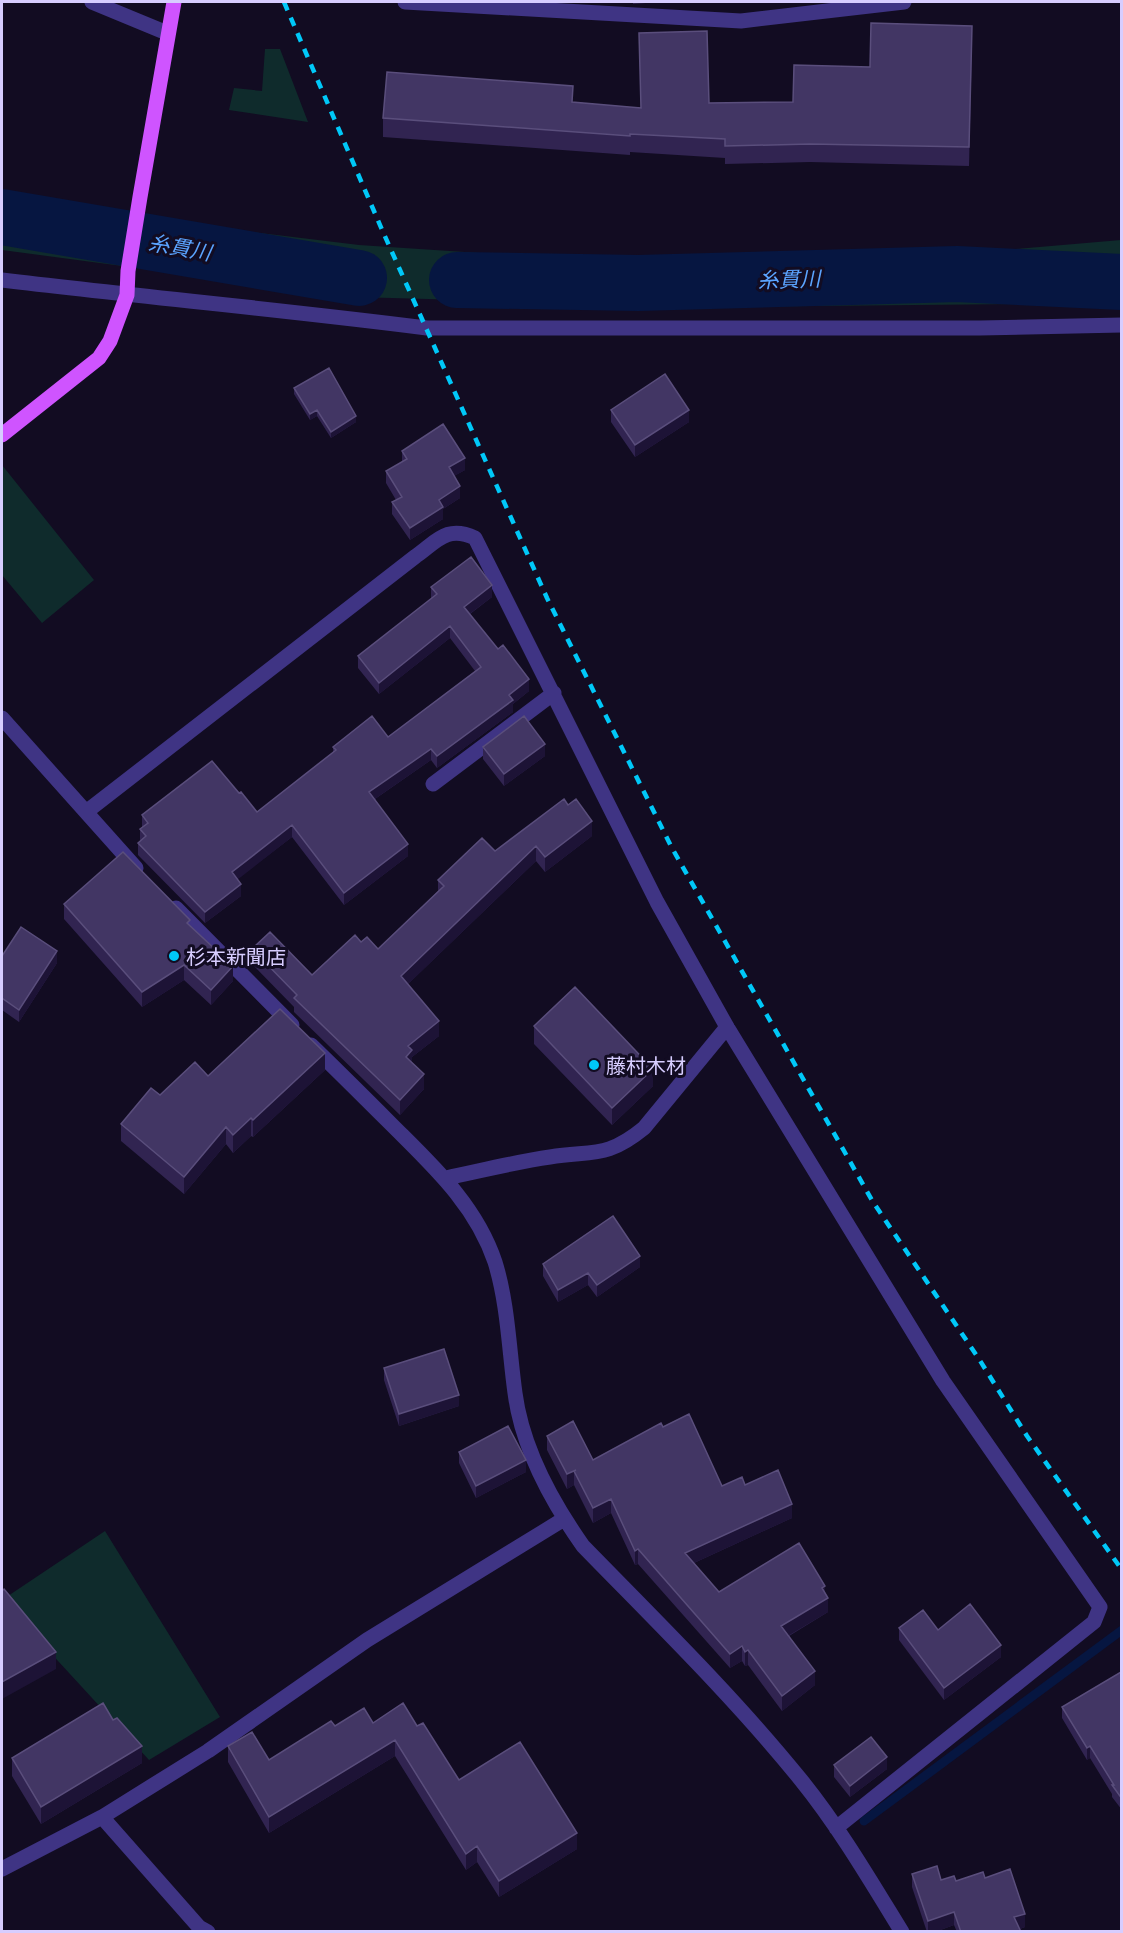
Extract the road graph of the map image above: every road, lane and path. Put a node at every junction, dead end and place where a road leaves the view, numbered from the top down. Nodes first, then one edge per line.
1 (92, 2) edge
2 (174, 2) edge
3 (405, 2) edge
4 (904, 2) edge
5 (167, 33) junction
6 (2, 280) edge
7 (127, 295) junction
8 (1122, 326) edge
9 (2, 435) edge
10 (554, 693) junction
11 (2, 718) edge
12 (433, 784) dead end
13 (86, 812) junction
14 (149, 881) edge
15 (166, 898) edge
16 (727, 1027) junction
17 (446, 1178) junction
18 (564, 1519) junction
19 (102, 1817) junction
20 (836, 1828) junction
21 (3, 1864) edge
22 (208, 1932) edge
23 (902, 1932) edge

1 - 5 street
2 - 5 main road
3 - 4 street
5 - 7 main road
6 - 7 street
7 - 8 street
7 - 9 main road
10 - 12 street
10 - 13 street
10 - 16 street
11 - 13 street
13 - 14 street
15 - 17 street
16 - 17 street
16 - 20 street
17 - 18 street
18 - 19 street
18 - 20 street
19 - 21 street
19 - 22 street
20 - 23 street

